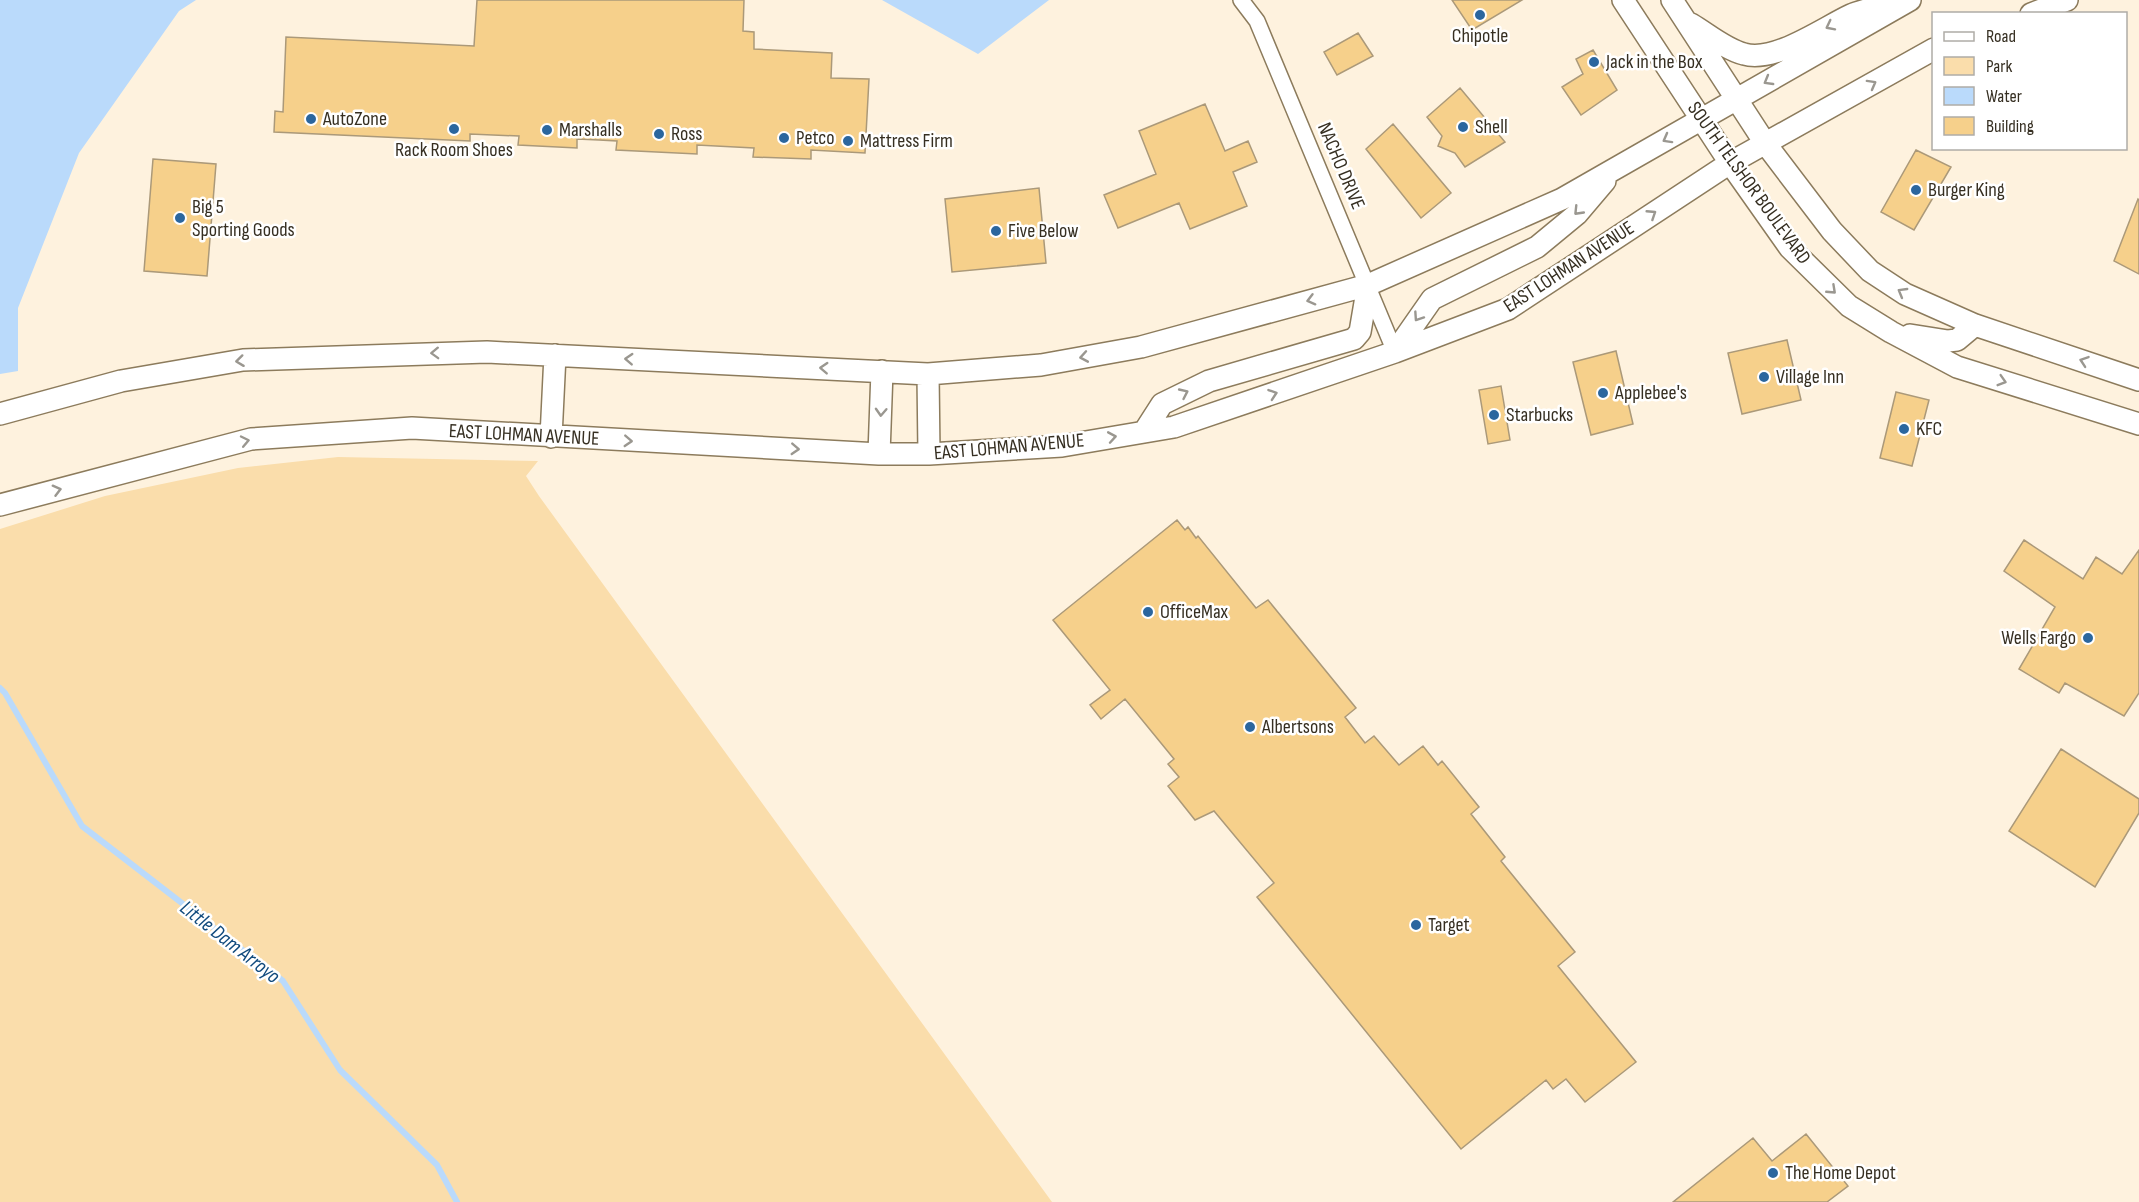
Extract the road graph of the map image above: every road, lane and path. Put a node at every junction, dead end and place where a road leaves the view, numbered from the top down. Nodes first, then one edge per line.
1 (1240, 0) edge
2 (1623, 0) edge
3 (1672, 0) edge
4 (1905, 0) edge
5 (1910, 0) edge
6 (2067, 0) edge
7 (2036, 12) edge
8 (1685, 20) junction
9 (1932, 50) edge
10 (1736, 99) junction
11 (1701, 119) junction
12 (1765, 143) junction
13 (1730, 163) junction
14 (1617, 167) junction
15 (1368, 285) junction
16 (1975, 325) junction
17 (1891, 332) junction
18 (1395, 352) junction
19 (555, 355) junction
20 (882, 371) junction
21 (928, 374) junction
22 (2139, 380) edge
23 (0, 414) edge
24 (2139, 424) edge
25 (1144, 432) junction
26 (551, 437) junction
27 (879, 454) junction
28 (929, 454) junction
29 (0, 505) edge

1 - 15 street, NACHO DRIVE
2 - 11 main road, SOUTH TELSHOR BOULEVARD
3 - 8 main road, SOUTH TELSHOR BOULEVARD
4 -> 8 main road
5 -> 10 main road
6 - 7 main road
8 - 10 main road, SOUTH TELSHOR BOULEVARD
12 -> 9 main road, EAST LOHMAN AVENUE
10 - 11 main road
10 - 12 main road, SOUTH TELSHOR BOULEVARD
11 - 13 main road, SOUTH TELSHOR BOULEVARD
11 -> 14 main road
12 - 13 main road, EAST LOHMAN AVENUE
16 -> 12 main road, SOUTH TELSHOR BOULEVARD
13 -> 17 main road, SOUTH TELSHOR BOULEVARD
18 -> 13 main road, EAST LOHMAN AVENUE
14 - 15 main road
14 -> 18 main road
15 - 18 street, NACHO DRIVE
15 -> 21 main road
25 -> 15 main road
16 - 17 main road
22 -> 16 main road, SOUTH TELSHOR BOULEVARD
17 -> 24 main road, SOUTH TELSHOR BOULEVARD
25 -> 18 main road, EAST LOHMAN AVENUE
20 -> 19 main road
19 -> 23 main road
19 - 26 main road
20 - 21 main road
20 -> 27 main road
21 - 28 main road
28 -> 25 main road, EAST LOHMAN AVENUE
26 -> 27 main road, EAST LOHMAN AVENUE
29 -> 26 main road, EAST LOHMAN AVENUE
27 - 28 main road, EAST LOHMAN AVENUE

